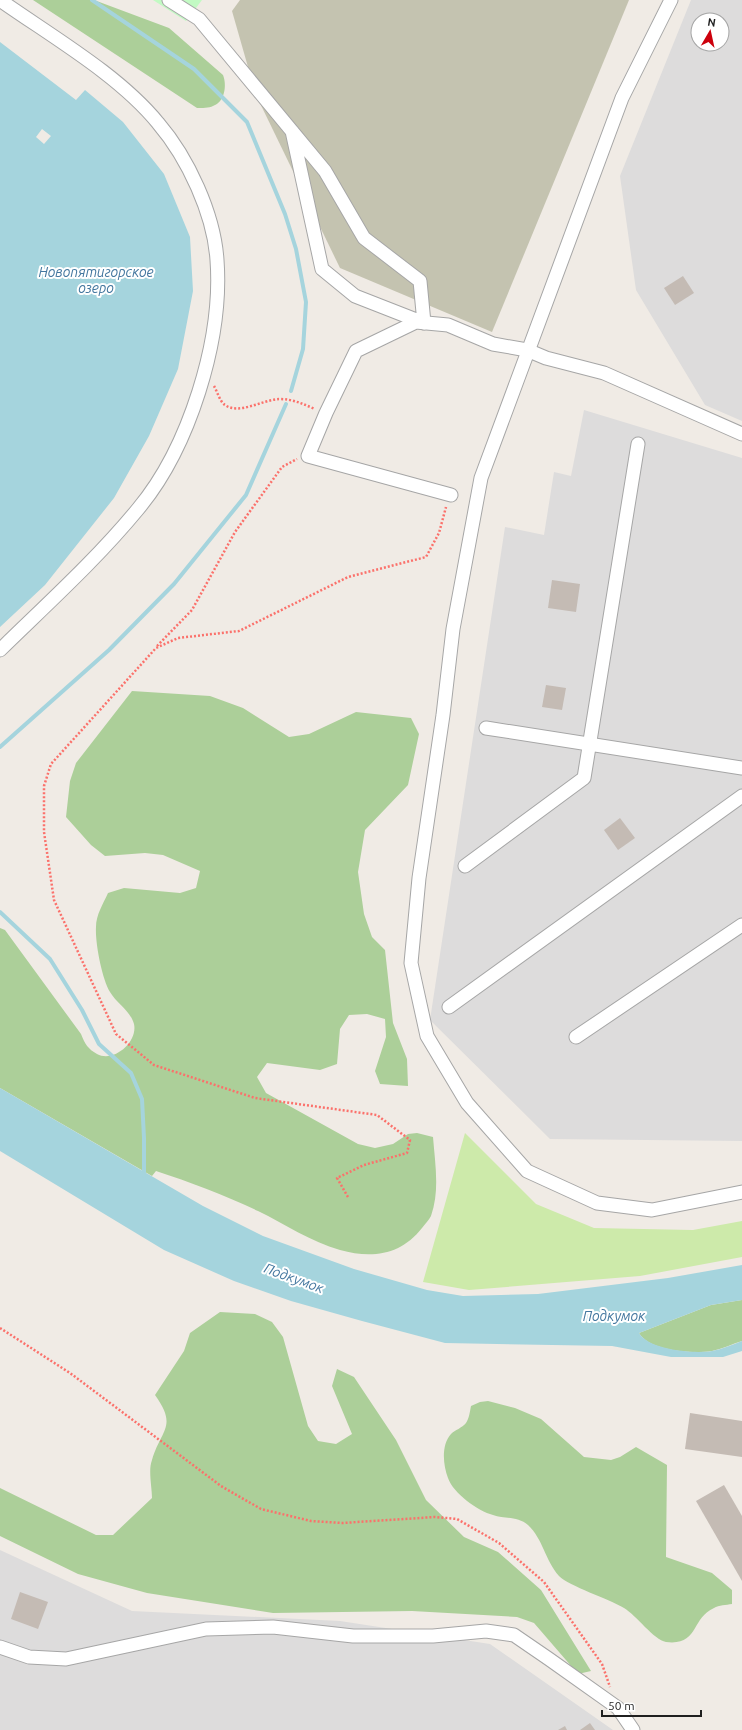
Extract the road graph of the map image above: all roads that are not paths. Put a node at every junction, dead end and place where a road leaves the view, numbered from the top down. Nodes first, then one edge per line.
1 (0, 0) edge
2 (169, 0) edge
3 (671, 0) edge
4 (292, 132) junction
5 (424, 323) junction
6 (528, 350) junction
7 (742, 434) edge
8 (638, 444) dead end
9 (451, 495) road end
10 (0, 650) edge
11 (486, 728) dead end
12 (589, 744) junction
13 (742, 768) edge
14 (742, 796) edge
15 (465, 866) dead end
16 (742, 925) edge
17 (449, 1007) dead end
18 (576, 1037) dead end
19 (742, 1192) edge
20 (0, 1647) edge
21 (633, 1730) edge

1 - 10 street
2 - 4 street
3 - 6 street
4 - 5 street
4 - 5 street
5 - 6 street
5 - 9 street
6 - 7 street
6 - 19 street
8 - 12 street
11 - 12 street
12 - 13 street
12 - 15 street
14 - 17 street
16 - 18 street
20 - 21 street

